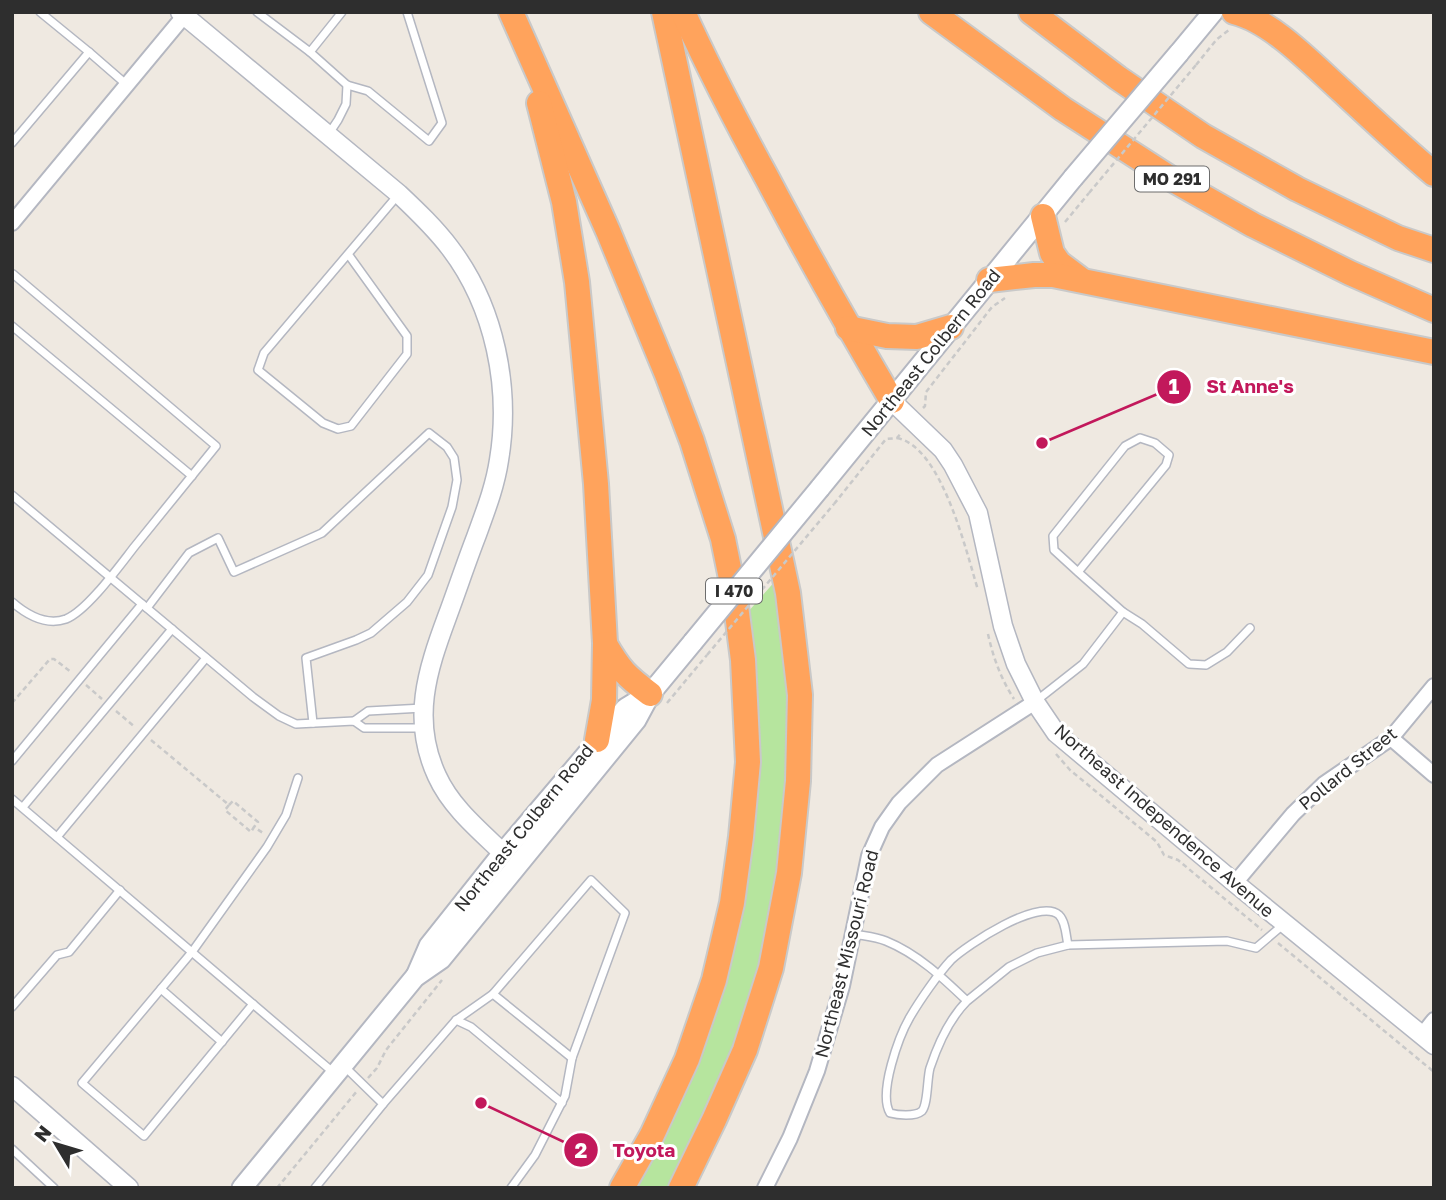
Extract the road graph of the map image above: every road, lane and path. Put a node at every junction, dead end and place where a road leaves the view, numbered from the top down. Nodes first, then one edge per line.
1 (40, 12) edge
2 (257, 12) edge
3 (342, 12) edge
4 (407, 12) edge
5 (511, 12) edge
6 (664, 12) edge
7 (683, 12) edge
8 (931, 12) edge
9 (1031, 12) edge
10 (1213, 12) edge
11 (1272, 12) edge
12 (1240, 13) edge
13 (184, 14) edge
14 (1288, 41) junction
15 (89, 52) junction
16 (310, 52) junction
17 (127, 85) junction
18 (347, 85) junction
19 (328, 135) junction
20 (12, 144) edge
21 (1434, 174) edge
22 (399, 194) junction
23 (1043, 215) junction
24 (12, 223) edge
25 (1434, 250) edge
26 (1052, 253) junction
27 (348, 254) junction
28 (12, 274) edge
29 (989, 280) junction
30 (1084, 281) junction
31 (1010, 295) dead end
32 (1434, 310) edge
33 (12, 326) edge
34 (951, 327) junction
35 (848, 328) junction
36 (1434, 352) edge
37 (892, 401) junction
38 (912, 421) junction
39 (192, 476) junction
40 (12, 495) edge
41 (1078, 572) junction
42 (110, 577) junction
43 (12, 602) edge
44 (144, 606) junction
45 (1123, 612) junction
46 (1250, 628) dead end
47 (172, 629) junction
48 (605, 643) junction
49 (700, 648) junction
50 (206, 658) junction
51 (72, 673) dead end
52 (83, 683) dead end
53 (1434, 686) edge
54 (650, 694) junction
55 (103, 699) dead end
56 (1035, 702) junction
57 (12, 703) edge
58 (114, 708) dead end
59 (423, 708) junction
60 (354, 721) junction
61 (313, 723) junction
62 (424, 727) junction
63 (136, 728) dead end
64 (147, 736) dead end
65 (1391, 738) junction
66 (597, 740) junction
67 (12, 761) edge
68 (1434, 775) edge
69 (298, 778) dead end
70 (12, 799) edge
71 (229, 805) junction
72 (23, 807) junction
73 (254, 827) junction
74 (264, 834) dead end
75 (57, 837) junction
76 (503, 853) junction
77 (1235, 883) junction
78 (120, 890) junction
79 (1285, 924) junction
80 (854, 933) junction
81 (1068, 945) junction
82 (192, 951) junction
83 (939, 975) junction
84 (415, 977) junction
85 (161, 989) junction
86 (494, 994) junction
87 (967, 1001) junction
88 (253, 1004) junction
89 (12, 1007) edge
90 (456, 1020) junction
91 (1434, 1020) edge
92 (1428, 1040) edge
93 (222, 1042) junction
94 (572, 1058) junction
95 (340, 1070) junction
96 (12, 1086) edge
97 (562, 1103) junction
98 (383, 1104) junction
99 (12, 1149) edge
100 (54, 1188) edge
101 (130, 1188) edge
102 (243, 1188) edge
103 (315, 1188) edge
104 (510, 1188) edge
105 (622, 1188) edge
106 (681, 1188) edge
107 (765, 1188) edge

1 - 15 lane
2 - 16 lane
3 - 16 lane
4 - 18 lane
5 - 48 highway
5 - 105 highway, I 470
6 - 106 highway, I 470
7 - 35 highway
8 - 32 highway, MO 291
9 - 25 highway, MO 291
10 - 23 main road, Northeast Colbern Road, bridge
11 - 14 highway
12 - 14 highway
12 - 26 path, bridge
13 - 17 street
13 - 19 street
14 - 21 highway
15 - 17 lane
15 - 20 lane
16 - 18 lane
17 - 24 street
18 - 19 lane
19 - 22 street
22 - 27 lane
22 - 59 street
23 - 26 highway
23 - 29 main road, Northeast Colbern Road
26 - 30 highway
27 - 27 lane
28 - 39 lane
29 - 30 highway
29 - 34 main road, Northeast Colbern Road
30 - 36 highway
31 - 38 path
33 - 39 lane
34 - 35 highway
34 - 37 main road, Northeast Colbern Road
35 - 37 highway
37 - 38 street, Northeast Independence Avenue
37 - 49 main road, Northeast Colbern Road, bridge
38 - 49 path, bridge
38 - 56 street, Northeast Independence Avenue
39 - 42 lane
40 - 42 lane
41 - 41 lane
41 - 45 lane
42 - 43 lane
42 - 44 lane
44 - 47 lane
44 - 61 lane
44 - 67 lane
45 - 46 lane
45 - 56 lane
47 - 50 lane
47 - 72 lane
48 - 54 highway
48 - 66 highway
49 - 54 main road, Northeast Colbern Road
50 - 61 lane
50 - 75 lane
51 - 57 path
52 - 55 path
53 - 65 street, Pollard Street
54 - 66 main road, Northeast Colbern Road
54 - 84 main road, Northeast Colbern Road
56 - 77 street, Northeast Independence Avenue
56 - 80 street, Northeast Missouri Road
58 - 63 path
59 - 60 lane
59 - 62 street
60 - 61 lane
60 - 62 lane
62 - 76 street
64 - 71 path
65 - 68 street
65 - 77 street, Pollard Street
66 - 76 main road, Northeast Colbern Road
69 - 82 lane
70 - 72 lane
71 - 73 path
71 - 73 path
72 - 75 lane
73 - 74 path
75 - 78 lane
76 - 84 main road, Northeast Colbern Road
77 - 79 street, Northeast Independence Avenue
78 - 82 lane
78 - 89 lane
79 - 81 lane
79 - 92 street, Northeast Independence Avenue
80 - 83 lane
80 - 107 street, Northeast Missouri Road
81 - 83 lane
81 - 87 lane
82 - 85 lane
82 - 88 lane
83 - 87 lane
83 - 87 lane
84 - 95 main road, Northeast Colbern Road
85 - 93 lane
85 - 93 lane
86 - 90 lane
86 - 94 lane
86 - 94 lane
88 - 93 lane
88 - 95 lane
90 - 97 lane
90 - 98 lane
91 - 92 street
94 - 97 lane
95 - 98 lane
95 - 102 main road, Northeast Colbern Road
96 - 101 street
97 - 104 lane
98 - 103 lane
99 - 100 lane

